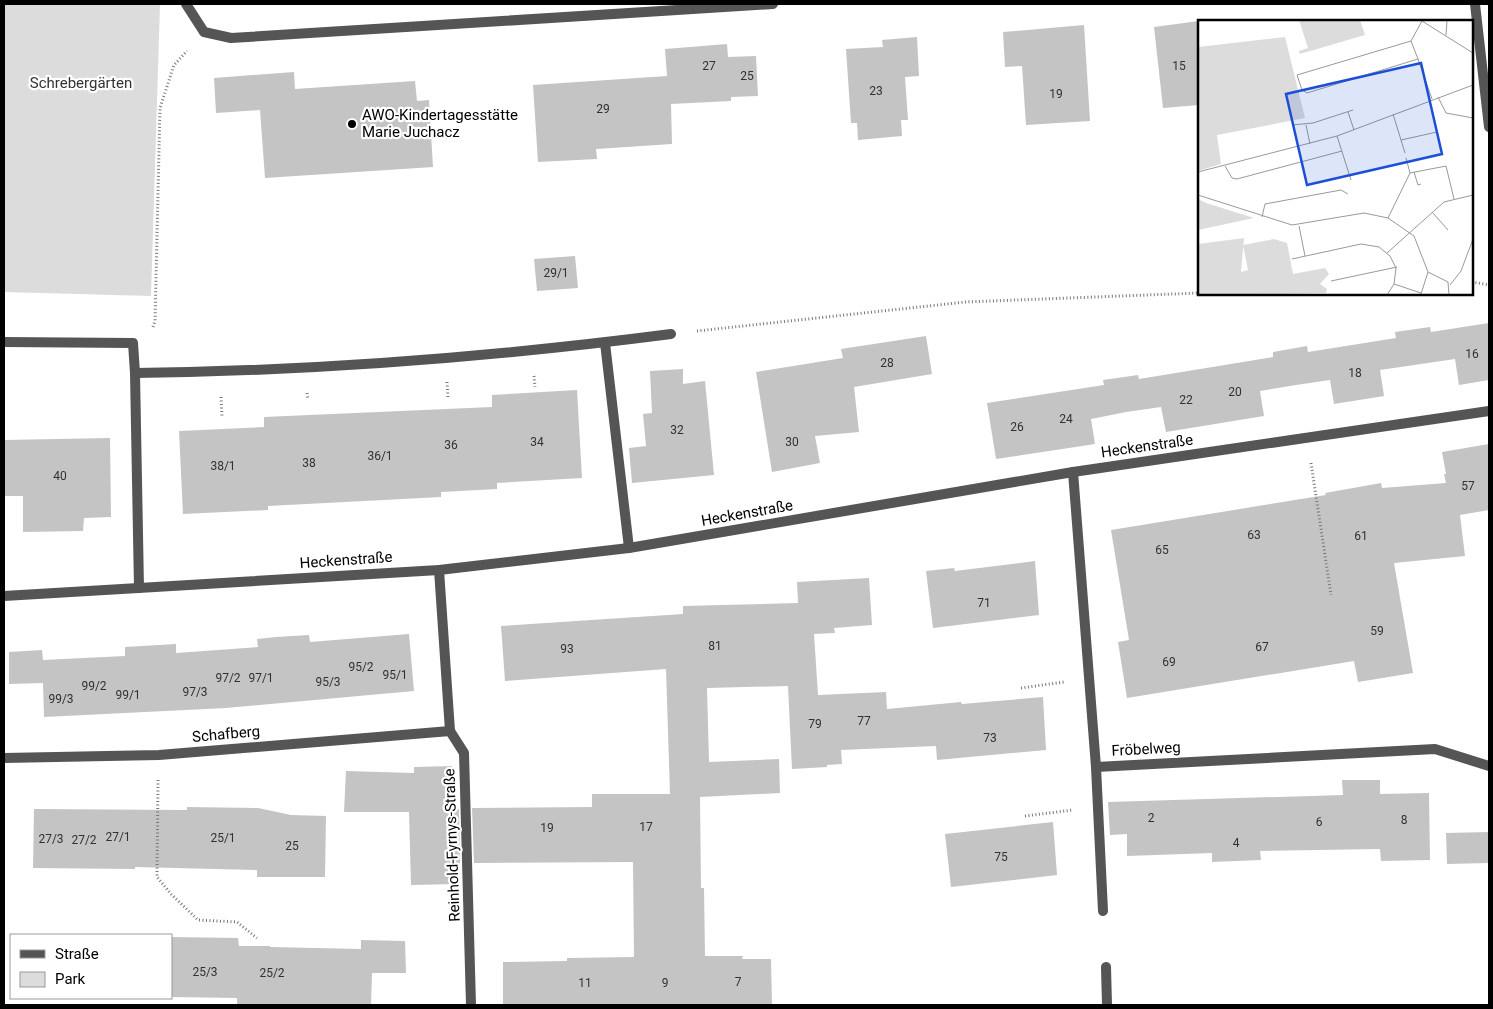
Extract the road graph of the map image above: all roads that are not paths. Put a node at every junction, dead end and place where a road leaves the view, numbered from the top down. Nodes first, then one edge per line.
1 (186, 4) edge
2 (773, 4) edge
3 (1475, 4) edge
4 (1489, 127) edge
5 (671, 334) road end
6 (4, 342) edge
7 (605, 343) junction
8 (135, 372) junction
9 (1489, 411) edge
10 (1074, 472) junction
11 (629, 548) junction
12 (439, 570) junction
13 (139, 588) junction
14 (4, 596) edge
15 (450, 731) junction
16 (4, 758) edge
17 (1096, 766) junction
18 (1489, 766) edge
19 (1103, 911) dead end
20 (1106, 967) dead end
21 (471, 1005) edge
22 (1107, 1005) edge

1 - 2 street
3 - 4 street
5 - 7 street
6 - 8 street
7 - 8 street
7 - 11 street
8 - 13 street
9 - 10 street, Heckenstraße
10 - 11 street, Heckenstraße
10 - 17 street, Fröbelweg
11 - 12 street, Heckenstraße
12 - 13 street, Heckenstraße
12 - 15 street, Reinhold-Fyrnys-Straße
13 - 14 street, Heckenstraße
15 - 16 street, Schafberg
15 - 21 street, Reinhold-Fyrnys-Straße
17 - 18 street, Fröbelweg
17 - 19 street
20 - 22 street

